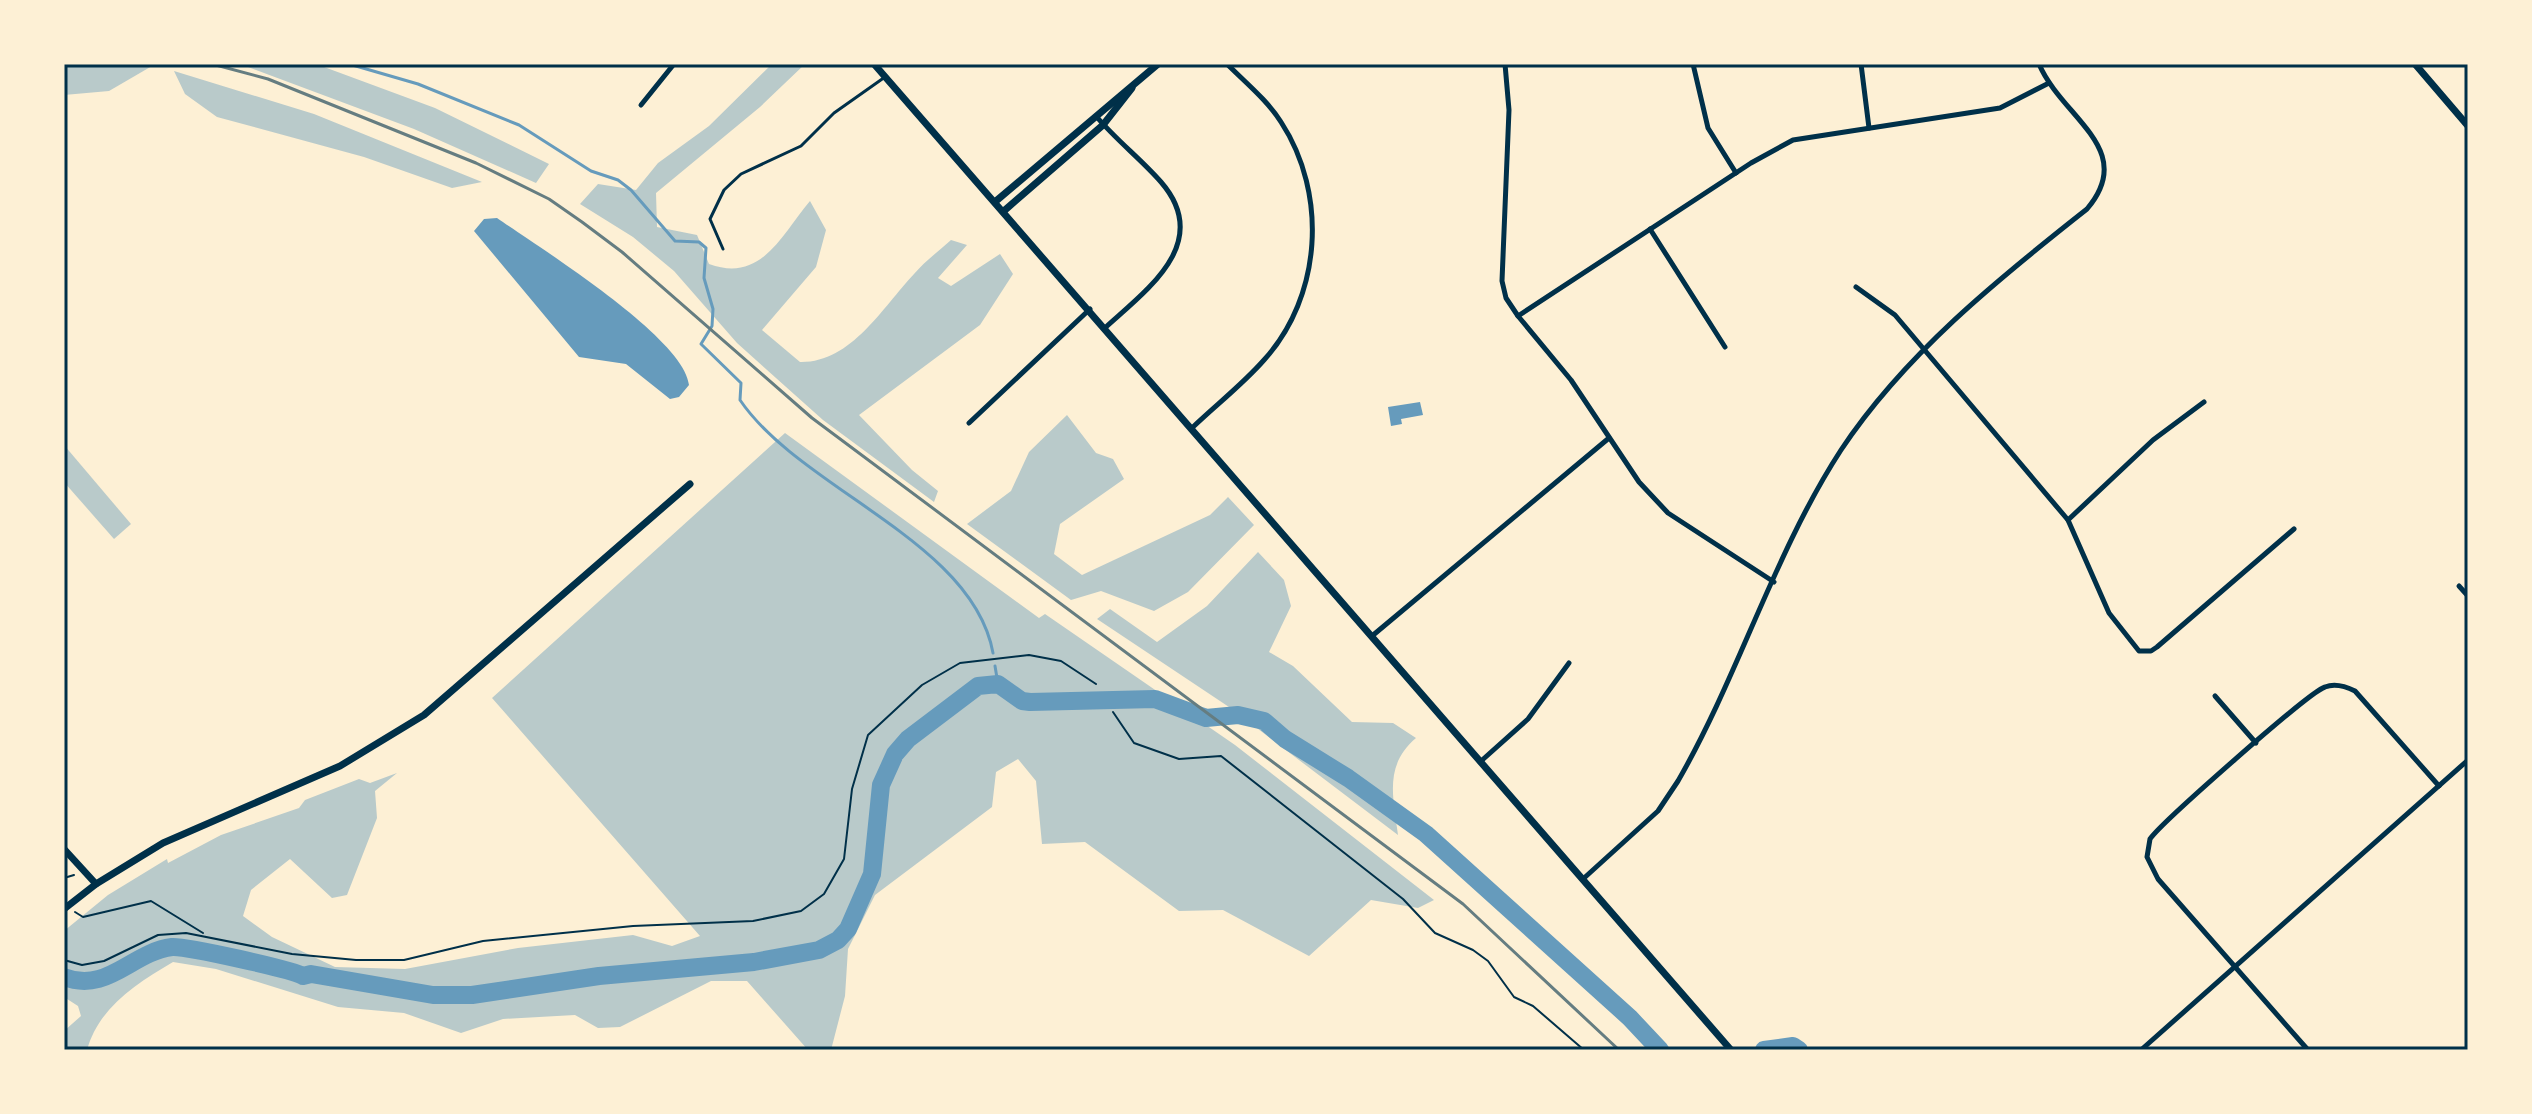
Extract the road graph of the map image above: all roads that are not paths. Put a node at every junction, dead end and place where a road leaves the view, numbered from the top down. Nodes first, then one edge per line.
1 (674, 64) edge
2 (874, 64) edge
3 (1158, 64) edge
4 (1227, 64) edge
5 (1505, 64) edge
6 (1693, 64) edge
7 (1861, 64) edge
8 (2039, 64) edge
9 (2419, 65) edge
10 (885, 77) junction
11 (2049, 83) junction
12 (1133, 86) junction
13 (641, 105) dead end
14 (1095, 116) junction
15 (1103, 125) junction
16 (2468, 126) edge
17 (1869, 128) junction
18 (1736, 173) junction
19 (996, 201) junction
20 (1005, 210) junction
21 (1650, 229) junction
22 (723, 249) dead end
23 (1856, 287) dead end
24 (1090, 308) junction
25 (1518, 316) junction
26 (1106, 327) junction
27 (1725, 347) dead end
28 (1926, 349) junction
29 (2204, 402) dead end
30 (969, 423) dead end
31 (1193, 427) junction
32 (1609, 438) junction
33 (690, 484) dead end
34 (2068, 520) junction
35 (2294, 529) dead end
36 (1774, 582) junction
37 (2459, 586) dead end
38 (2468, 596) edge
39 (1372, 636) junction
40 (1569, 663) dead end
41 (2215, 696) dead end
42 (2256, 743) junction
43 (2468, 760) edge
44 (1480, 762) junction
45 (2439, 786) junction
46 (64, 849) edge
47 (1583, 879) junction
48 (96, 884) junction
49 (66, 907) edge
50 (2233, 966) junction
51 (1731, 1050) edge
52 (2141, 1050) edge
53 (2308, 1050) edge

1 - 13 street
2 - 10 main road
3 - 12 main road
4 - 31 street
5 - 25 street
6 - 18 street
7 - 17 street
8 - 11 street
9 - 16 main road
10 - 19 main road
10 - 22 lane
11 - 17 street
11 - 28 street
12 - 14 main road
12 - 15 main road
14 - 15 street
14 - 19 main road
15 - 20 main road
15 - 26 street
17 - 18 street
18 - 21 street
19 - 20 main road
20 - 24 main road
21 - 25 street
21 - 27 street
23 - 28 street
24 - 26 main road
24 - 30 street
25 - 32 street
26 - 31 main road
28 - 34 street
28 - 36 street
29 - 34 street
31 - 39 main road
32 - 36 street
32 - 39 street
33 - 48 main road
34 - 35 street
36 - 47 street
37 - 38 street
39 - 44 main road
40 - 44 street
41 - 42 street
42 - 45 street
42 - 50 street
43 - 45 street
44 - 47 main road
45 - 50 street
46 - 48 main road
47 - 51 main road
48 - 49 main road
50 - 52 street
50 - 53 street

